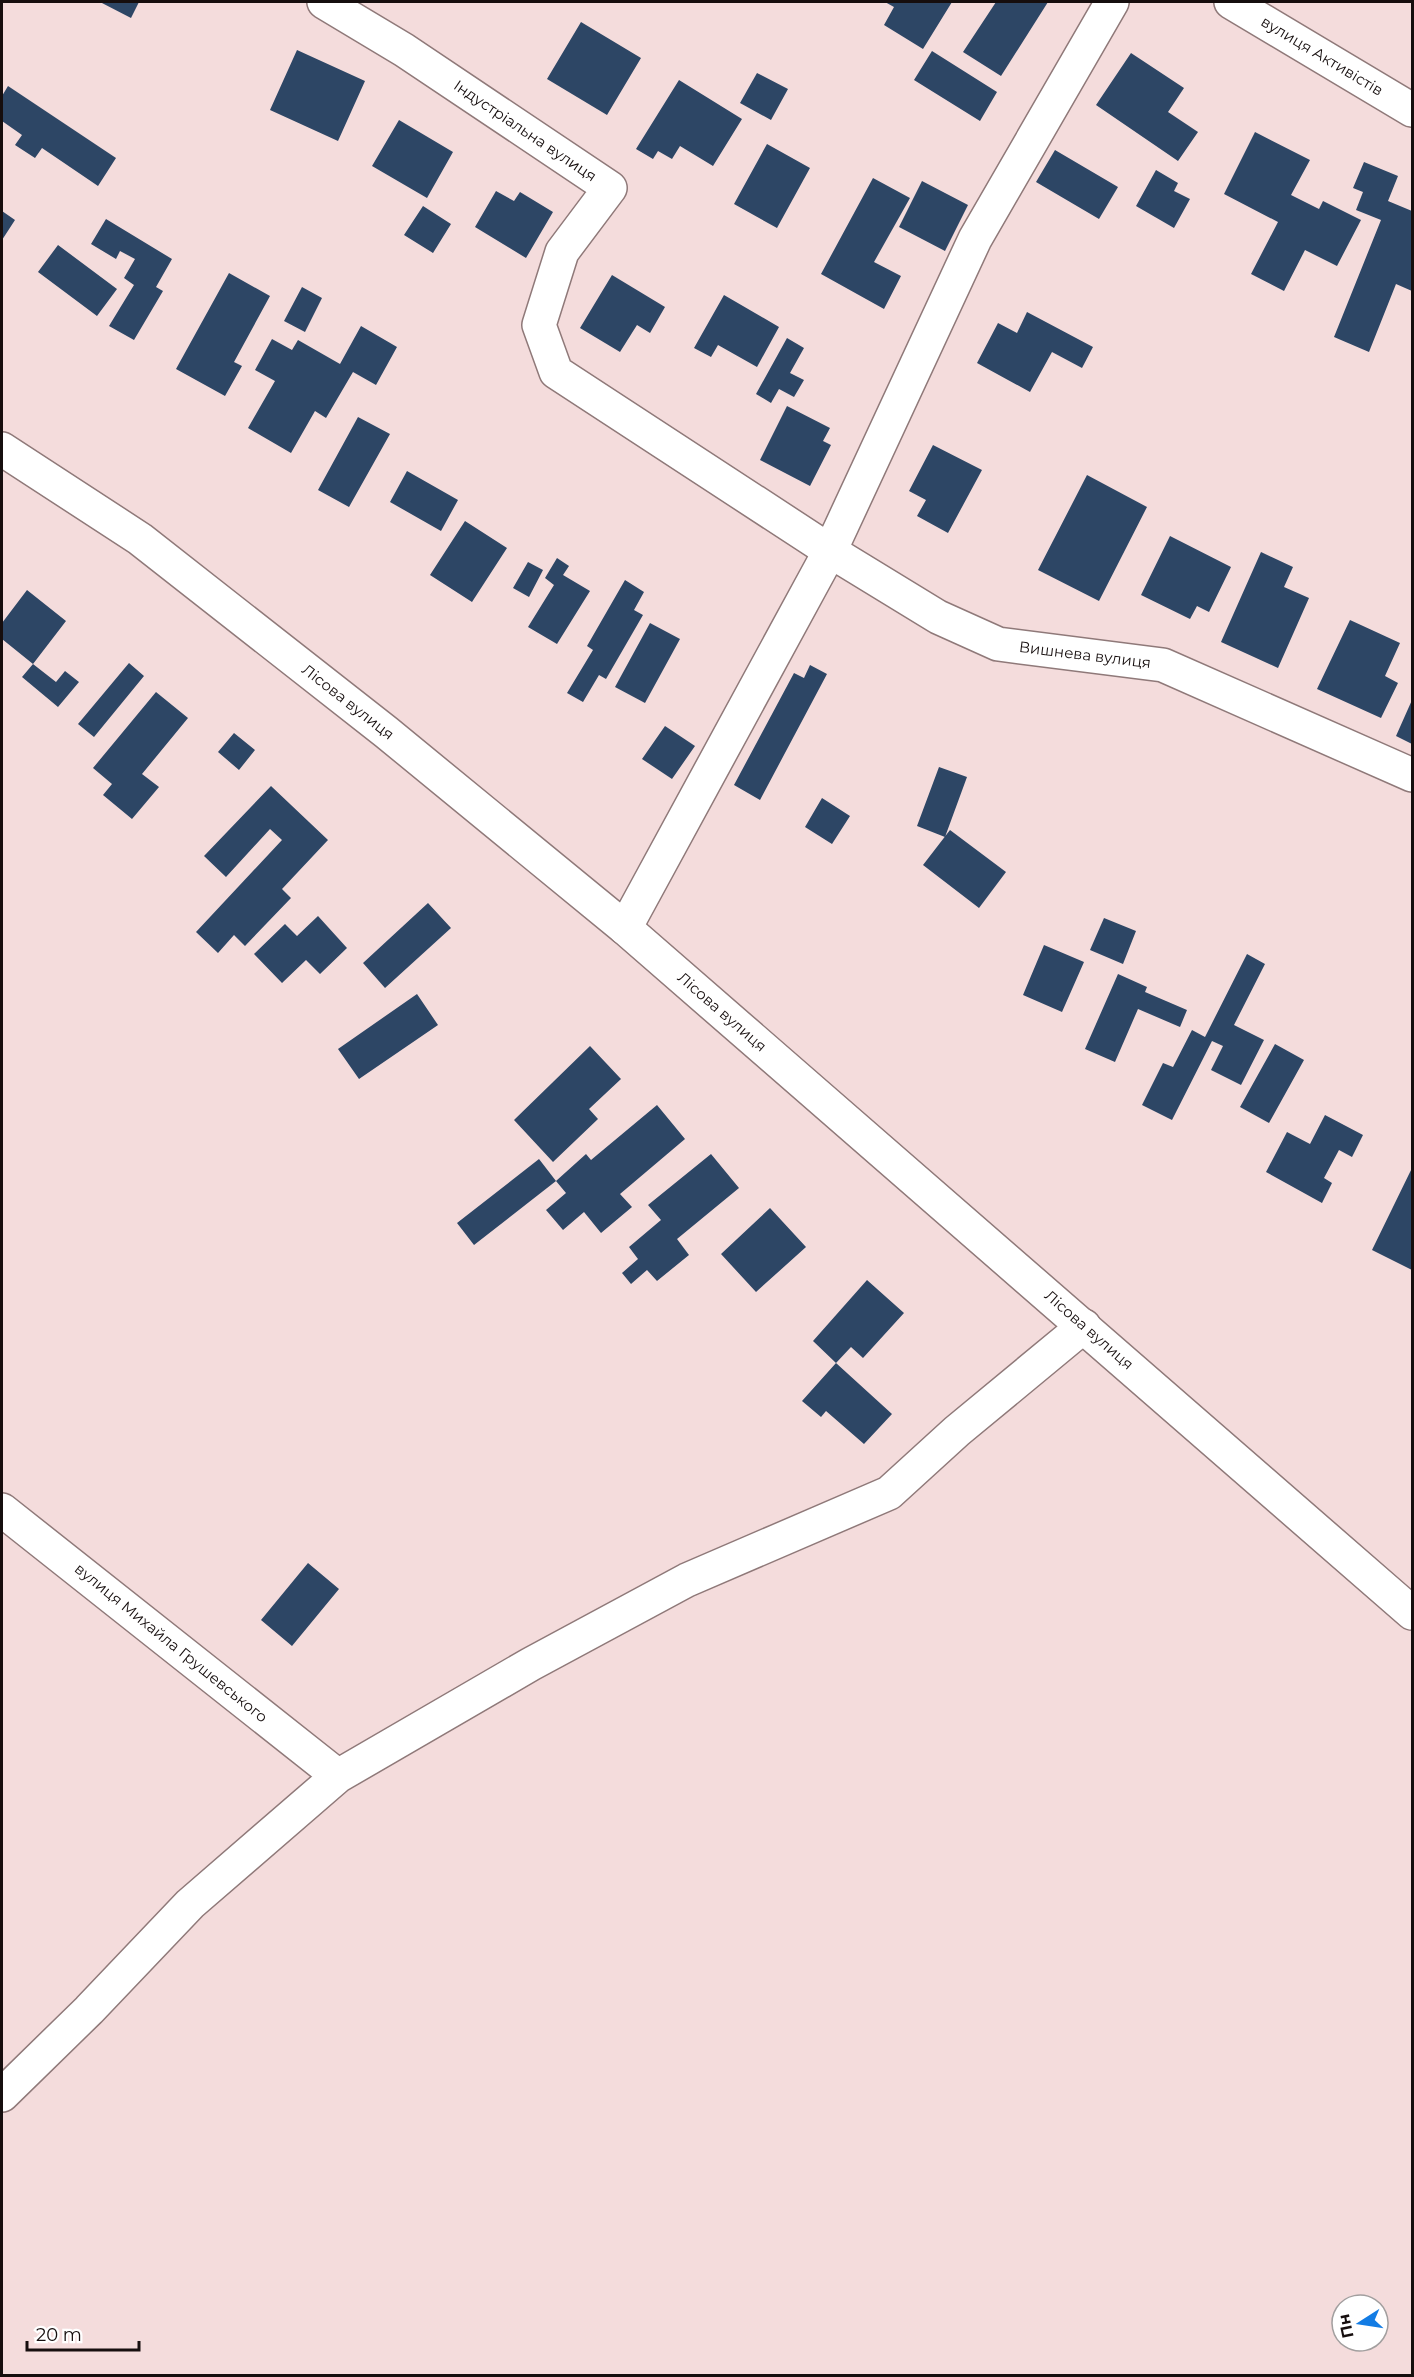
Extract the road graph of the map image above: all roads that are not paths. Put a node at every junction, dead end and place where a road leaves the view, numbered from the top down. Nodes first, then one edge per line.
1 (324, 2) edge
2 (1112, 2) edge
3 (1231, 2) edge
4 (1413, 111) edge
5 (2, 450) edge
6 (830, 551) junction
7 (1413, 775) edge
8 (625, 928) junction
9 (1084, 1326) junction
10 (2, 1510) edge
11 (1413, 1612) edge
12 (338, 1776) junction
13 (2, 2095) edge

1 - 6 street, Індустріальна вулиця
2 - 6 street
3 - 4 street, вулиця Активістів
5 - 8 street, Лісова вулиця
6 - 7 street, Вишнева вулиця
6 - 8 street
8 - 9 street, Лісова вулиця
9 - 11 street, Лісова вулиця
9 - 12 street
10 - 12 street, вулиця Михайла Грушевського
12 - 13 street

